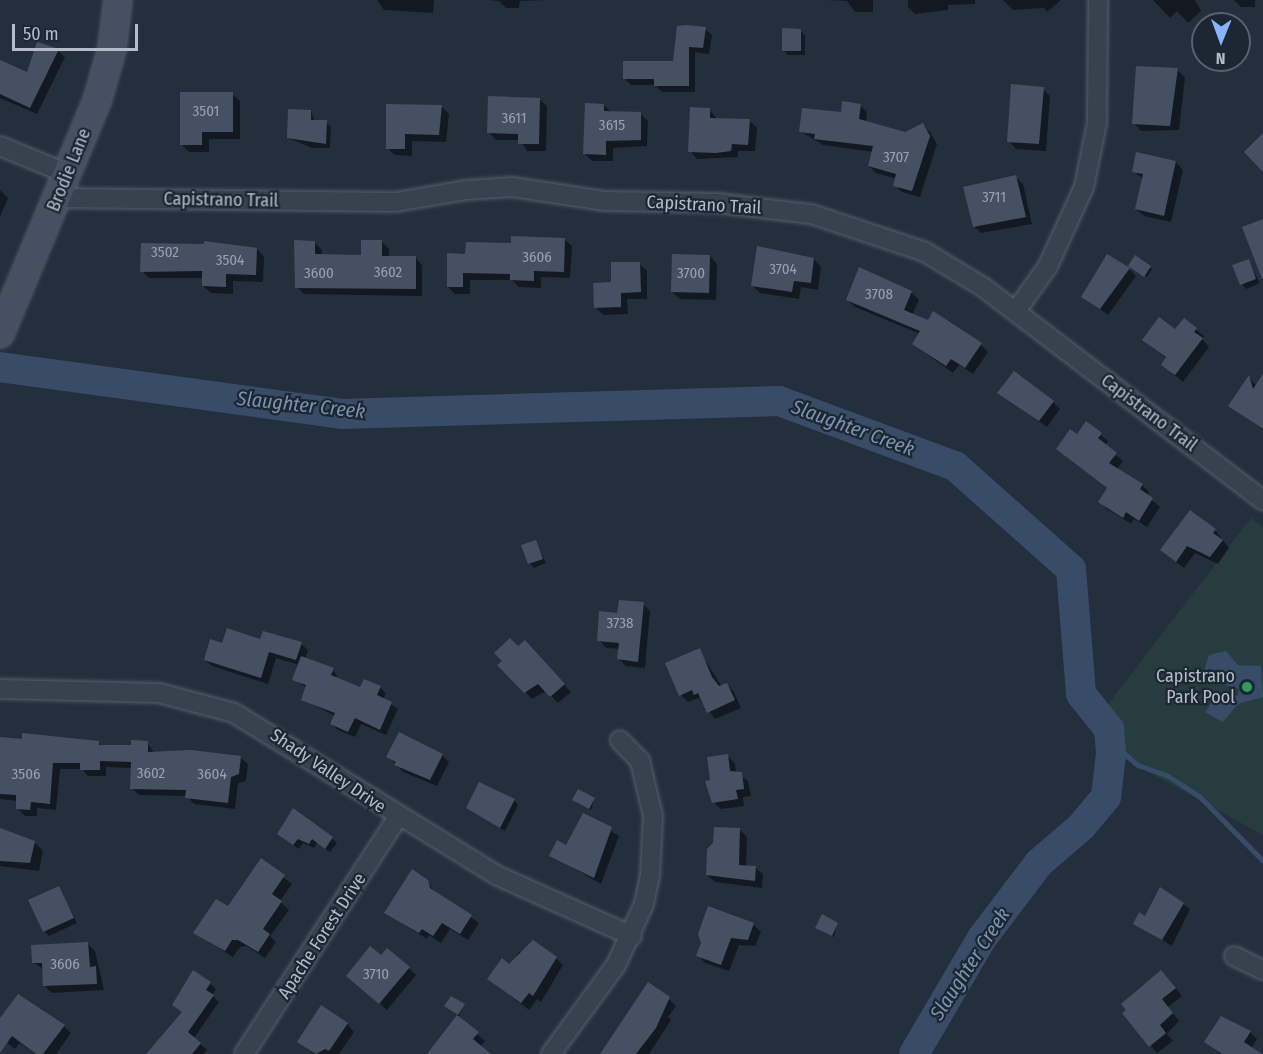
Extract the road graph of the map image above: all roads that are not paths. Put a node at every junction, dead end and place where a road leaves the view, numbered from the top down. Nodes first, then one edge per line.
1 (118, 0) edge
2 (1098, 0) edge
3 (0, 146) edge
4 (68, 174) junction
5 (59, 198) junction
6 (1016, 311) junction
7 (1, 331) edge
8 (1260, 493) edge
9 (0, 689) edge
10 (620, 740) dead end
11 (398, 818) junction
12 (632, 936) junction
13 (1234, 956) dead end
14 (1263, 970) edge
15 (244, 1054) edge
16 (551, 1054) edge

1 - 4 main road, Brodie Lane
2 - 6 street
3 - 4 street
4 - 5 main road, Brodie Lane
5 - 6 street, Capistrano Trail
5 - 7 main road, Brodie Lane
6 - 8 street, Capistrano Trail
9 - 11 street, Shady Valley Drive
10 - 12 street
11 - 12 street, Shady Valley Drive
11 - 15 street, Apache Forest Drive
12 - 16 street
13 - 14 street

